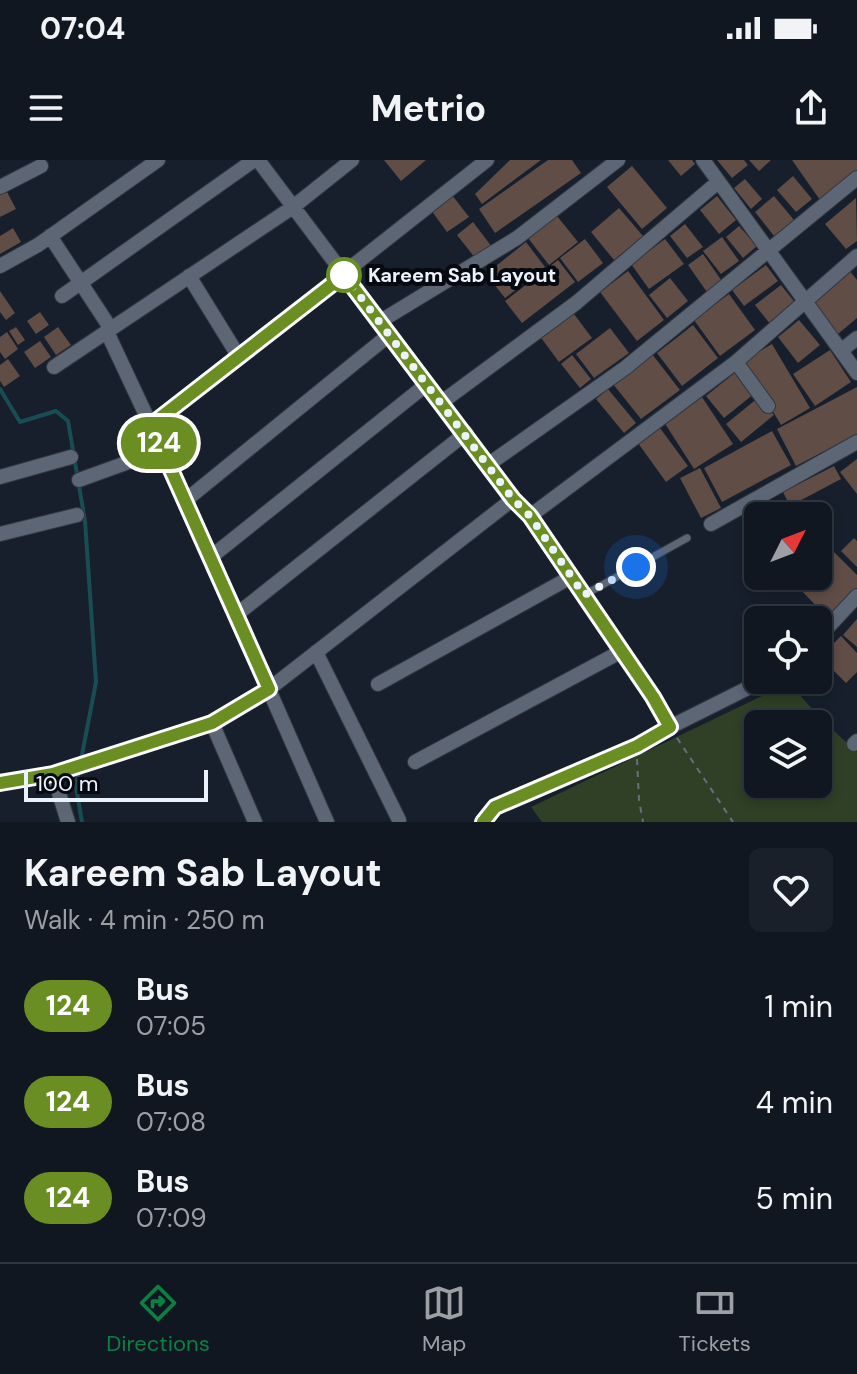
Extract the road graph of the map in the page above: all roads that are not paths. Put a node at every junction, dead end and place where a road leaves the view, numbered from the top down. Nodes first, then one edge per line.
1 (158, 160) edge
2 (256, 160) edge
3 (352, 160) edge
4 (487, 160) edge
5 (618, 160) edge
6 (703, 160) edge
7 (42, 162) edge
8 (857, 178) edge
9 (718, 182) junction
10 (0, 187) edge
11 (293, 207) junction
12 (50, 236) junction
13 (770, 250) junction
14 (857, 256) edge
15 (0, 266) edge
16 (344, 275) junction
17 (189, 276) junction
18 (81, 283) junction
19 (62, 296) dead end
20 (804, 302) junction
21 (379, 322) junction
22 (109, 330) junction
23 (389, 335) junction
24 (857, 338) edge
25 (842, 350) junction
26 (239, 357) junction
27 (736, 362) junction
28 (54, 367) dead end
29 (857, 373) edge
30 (427, 384) junction
31 (442, 402) junction
32 (768, 406) dead end
33 (151, 425) junction
34 (466, 433) junction
35 (857, 442) edge
36 (162, 450) junction
37 (71, 457) dead end
38 (489, 464) junction
39 (0, 477) edge
40 (79, 480) dead end
41 (513, 499) junction
42 (186, 500) junction
43 (751, 502) edge
44 (744, 506) edge
45 (77, 515) dead end
46 (530, 516) junction
47 (711, 524) dead end
48 (0, 534) edge
49 (687, 538) dead end
50 (211, 557) junction
51 (571, 577) junction
52 (584, 595) junction
53 (857, 596) edge
54 (236, 615) junction
55 (832, 623) edge
56 (622, 651) junction
57 (316, 652) junction
58 (378, 684) dead end
59 (269, 689) junction
60 (744, 690) edge
61 (212, 723) junction
62 (670, 727) junction
63 (415, 762) dead end
64 (53, 774) junction
65 (0, 783) edge
66 (399, 820) edge
67 (68, 822) edge
68 (255, 822) edge
69 (327, 822) edge
70 (483, 822) edge

1 - 12 street
2 - 11 street
2 - 18 street
3 - 11 street
4 - 16 street
5 - 21 street
6 - 9 street
7 - 10 street
8 - 13 street
9 - 13 street
9 - 31 street
11 - 16 street
11 - 17 street
12 - 15 street
12 - 18 street
13 - 20 street
13 - 38 street
14 - 20 street
16 - 21 street
16 - 26 street
17 - 22 street
17 - 26 street
18 - 19 street
18 - 22 street
20 - 25 street
20 - 27 street
21 - 23 street
22 - 28 street
22 - 33 street
23 - 30 street
23 - 42 street
24 - 25 street
25 - 29 street
26 - 33 street
27 - 32 street
27 - 46 street
30 - 31 street
30 - 50 street
31 - 34 street
33 - 36 street
34 - 38 street
34 - 54 street
35 - 43 street
36 - 40 street
36 - 42 street
37 - 39 street
38 - 41 street
41 - 46 street
41 - 57 street
42 - 50 street
44 - 47 street
45 - 48 street
46 - 51 street
49 - 52 lane
50 - 54 street
51 - 52 street
51 - 58 street
52 - 56 street
53 - 55 street
54 - 59 street
56 - 62 street
56 - 63 street
57 - 59 street
57 - 66 street
59 - 61 street
59 - 69 street
60 - 62 street
61 - 64 street
61 - 68 street
62 - 70 street
64 - 65 street
64 - 67 street

